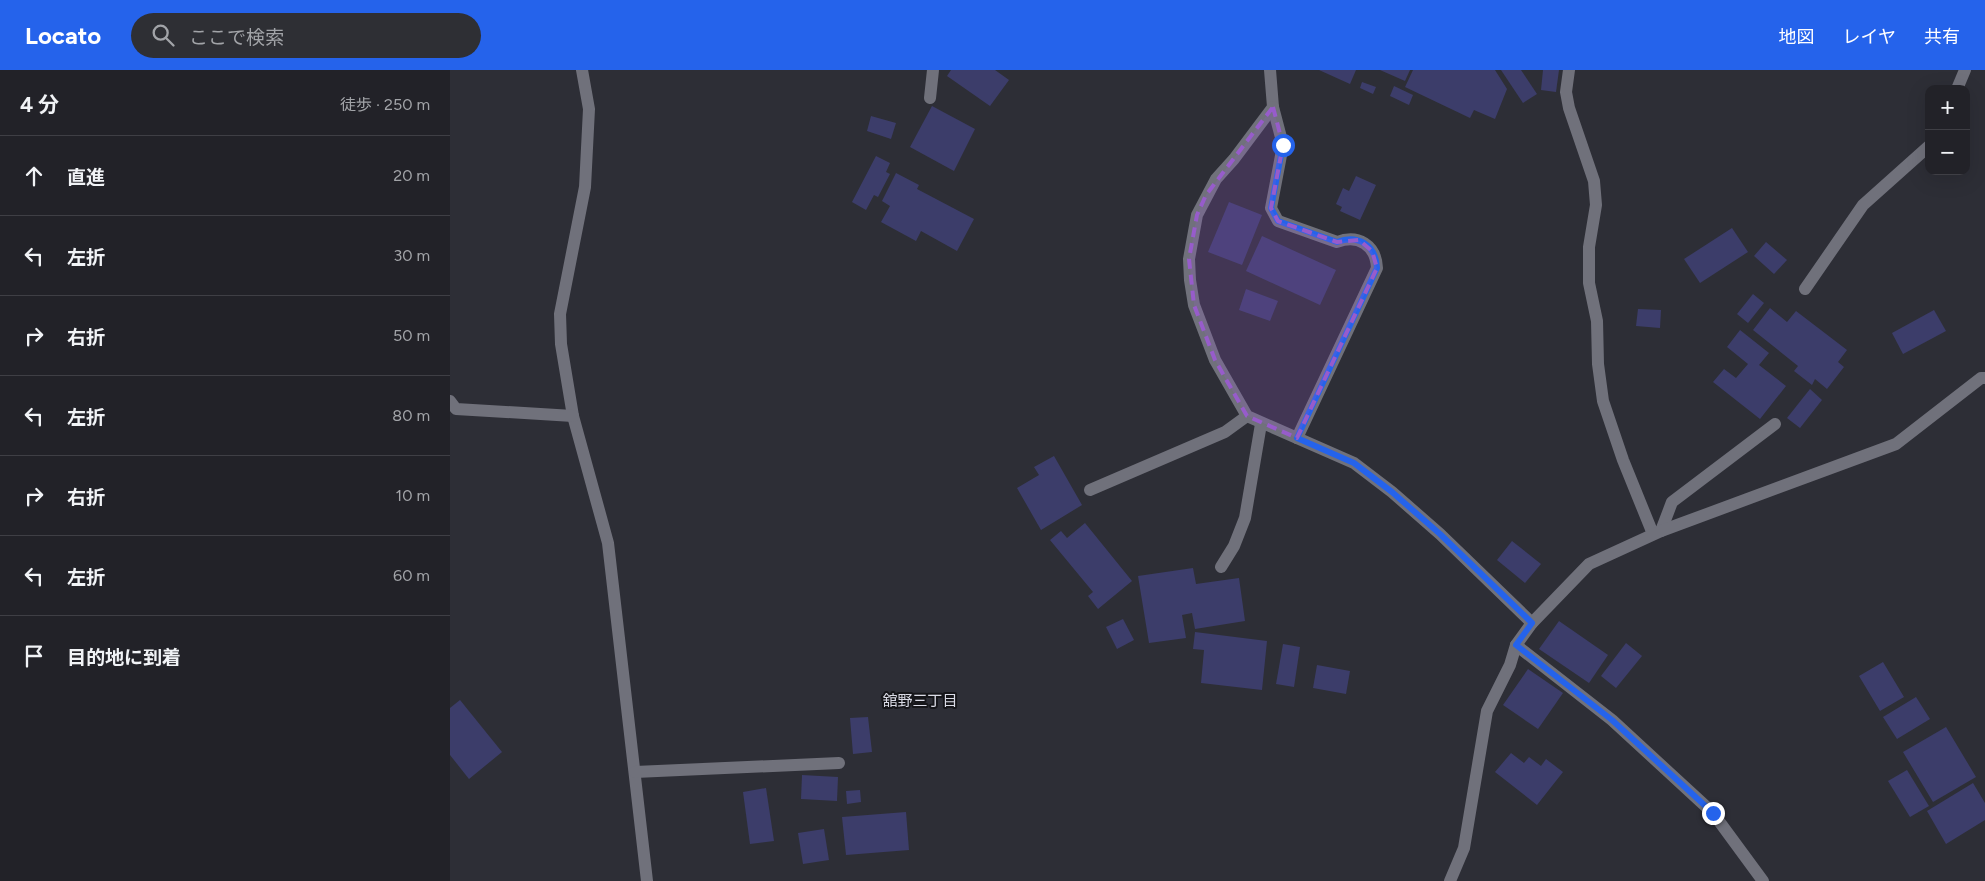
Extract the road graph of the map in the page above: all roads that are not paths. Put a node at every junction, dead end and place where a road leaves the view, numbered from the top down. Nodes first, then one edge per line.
1 (582, 70) edge
2 (933, 70) edge
3 (1270, 70) edge
4 (1568, 70) edge
5 (1966, 70) edge
6 (1959, 85) edge
7 (930, 98) dead end
8 (1274, 107) junction
9 (1925, 150) edge
10 (1805, 289) dead end
11 (1985, 378) edge
12 (452, 410) edge
13 (573, 416) junction
14 (1247, 416) junction
15 (1262, 424) junction
16 (1775, 424) dead end
17 (1297, 438) junction
18 (1090, 490) dead end
19 (1657, 532) junction
20 (1221, 567) dead end
21 (1532, 623) junction
22 (1516, 645) junction
23 (839, 763) dead end
24 (635, 772) junction
25 (647, 881) edge
26 (1450, 881) edge
27 (1763, 881) edge

1 - 13 street
2 - 7 street
3 - 8 street
4 - 19 street
5 - 6 street
8 - 14 street
8 - 17 street
9 - 10 street
11 - 19 street
12 - 13 street
13 - 24 street
14 - 15 street
14 - 18 street
15 - 17 street
15 - 20 street
16 - 19 street
17 - 21 street
19 - 21 street
21 - 22 street
22 - 26 street
22 - 27 street
23 - 24 street
24 - 25 street

